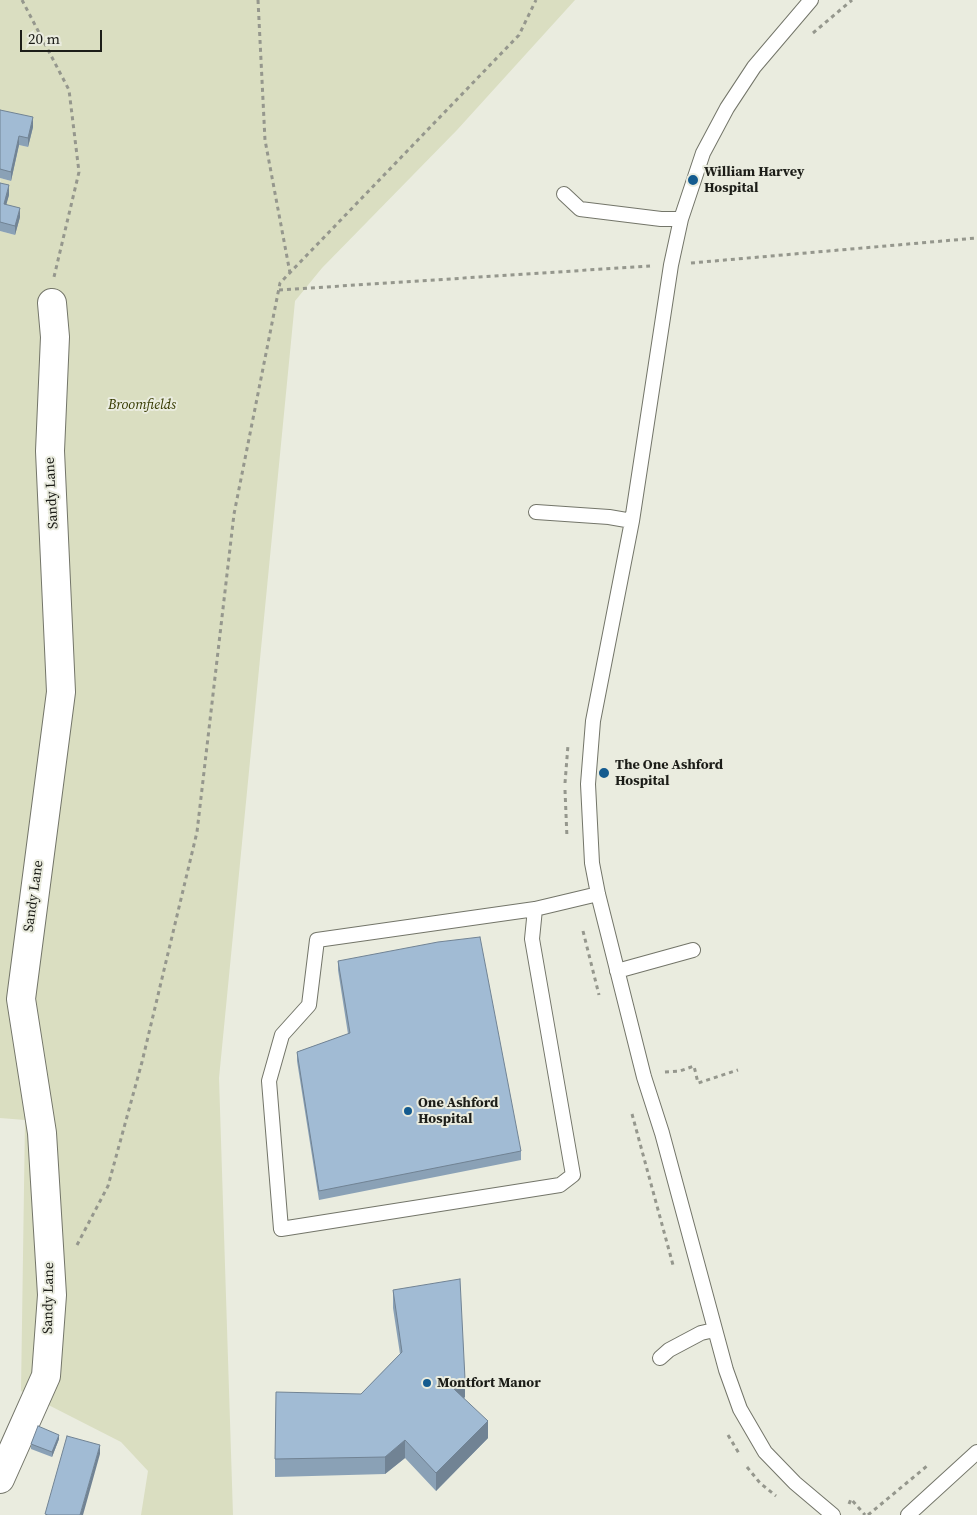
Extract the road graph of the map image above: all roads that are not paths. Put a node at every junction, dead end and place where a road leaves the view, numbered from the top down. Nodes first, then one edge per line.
1 (811, 0) edge
2 (564, 194) dead end
3 (681, 219) junction
4 (52, 303) road end
5 (536, 512) dead end
6 (632, 521) junction
7 (598, 894) junction
8 (535, 909) junction
9 (693, 950) dead end
10 (617, 971) junction
11 (714, 1330) junction
12 (660, 1358) dead end
13 (977, 1452) edge
14 (0, 1479) edge
15 (833, 1515) edge
16 (908, 1515) edge

1 - 3 lane
2 - 3 lane
3 - 6 lane
4 - 14 street, Sandy Lane
5 - 6 lane
6 - 7 lane
7 - 8 lane
7 - 10 lane
8 - 8 lane
9 - 10 lane
10 - 11 lane
11 - 12 lane
11 - 15 lane
13 - 16 lane

